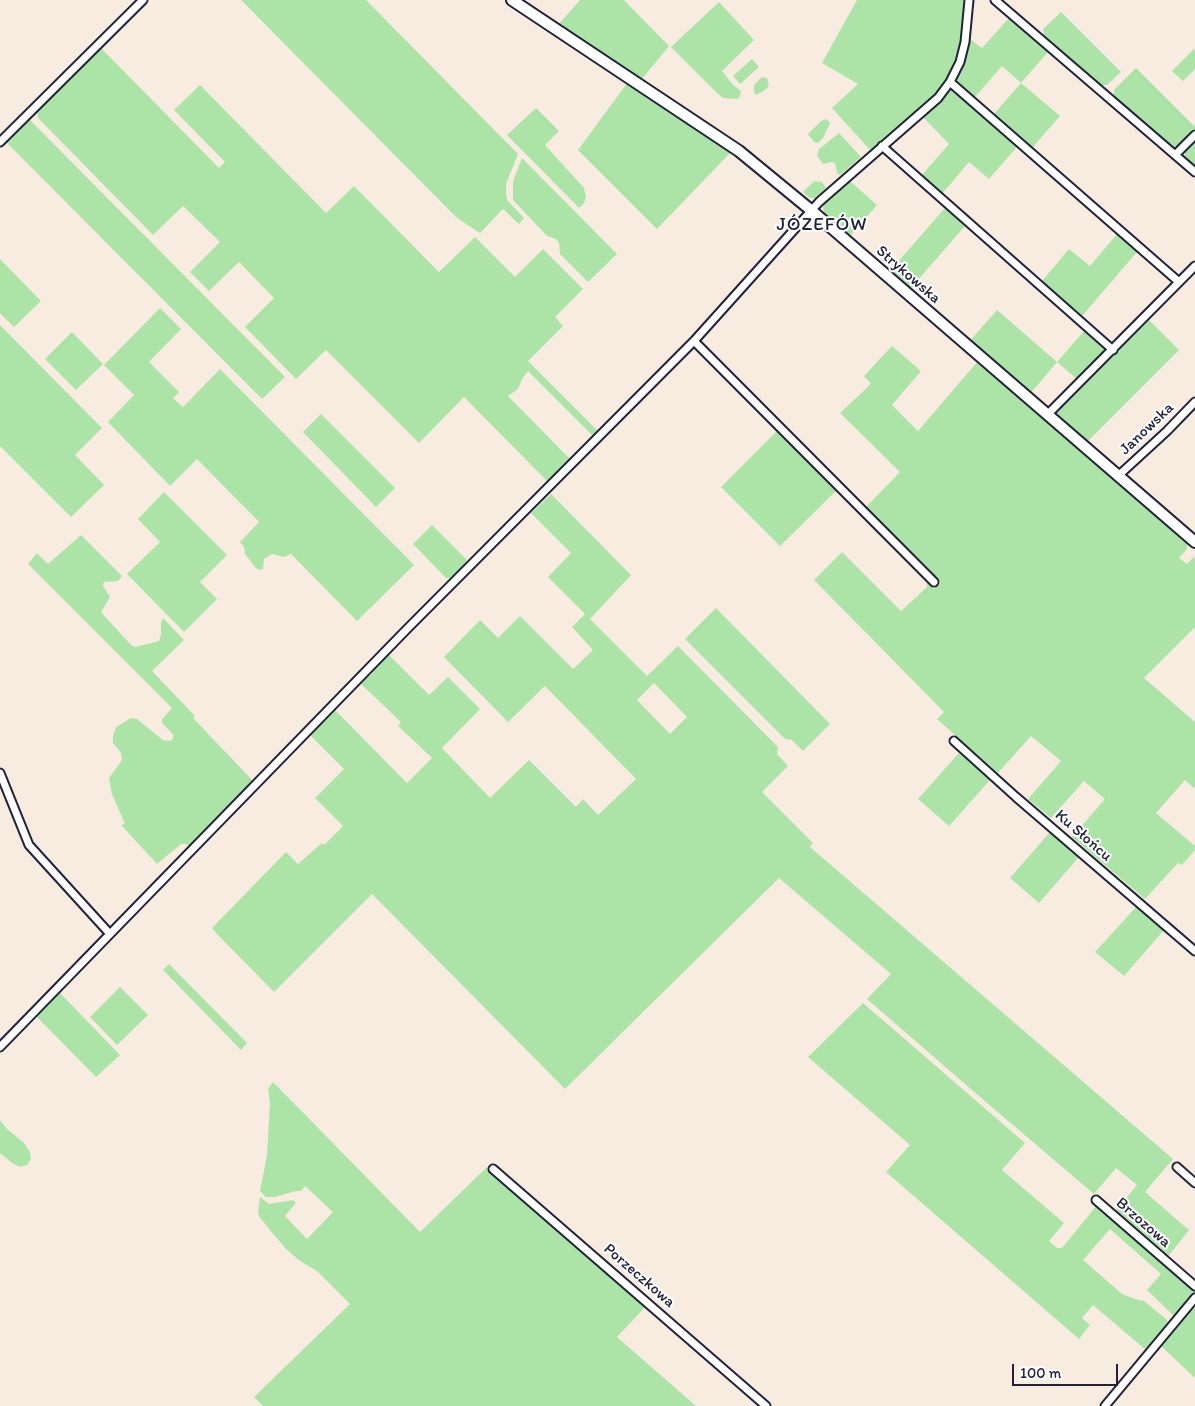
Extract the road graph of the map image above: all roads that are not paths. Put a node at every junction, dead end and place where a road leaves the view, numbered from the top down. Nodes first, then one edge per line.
1 (143, 0) edge
2 (512, 0) edge
3 (969, 0) edge
4 (995, 0) edge
5 (950, 82) junction
6 (1195, 135) edge
7 (0, 142) edge
8 (882, 146) junction
9 (1175, 155) junction
10 (1195, 172) edge
11 (812, 211) junction
12 (1195, 266) edge
13 (1179, 282) junction
14 (694, 341) junction
15 (1113, 350) junction
16 (1195, 402) edge
17 (1047, 415) junction
18 (1118, 476) junction
19 (1195, 542) edge
20 (934, 582) dead end
21 (954, 741) dead end
22 (0, 773) edge
23 (110, 934) junction
24 (1195, 951) edge
25 (0, 1047) edge
26 (493, 1168) dead end
27 (1177, 1168) dead end
28 (1195, 1183) edge
29 (1096, 1200) dead end
30 (1195, 1286) edge
31 (1195, 1298) edge
32 (766, 1406) edge
33 (1105, 1406) edge

1 - 7 street
2 - 11 street, Strykowska
3 - 5 street
4 - 9 street
5 - 8 street
5 - 13 street
6 - 9 street
8 - 11 street
8 - 15 street
9 - 10 street
11 - 14 street
11 - 17 street, Strykowska
12 - 13 street
13 - 15 street
14 - 20 street
14 - 23 street
15 - 17 street
16 - 18 street, Janowska
17 - 18 street, Strykowska
18 - 19 street, Strykowska
21 - 24 street, Ku Słońcu
22 - 23 street
23 - 25 street
26 - 32 street, Porzeczkowa
27 - 28 street
29 - 30 street, Brzozowa
31 - 33 street

